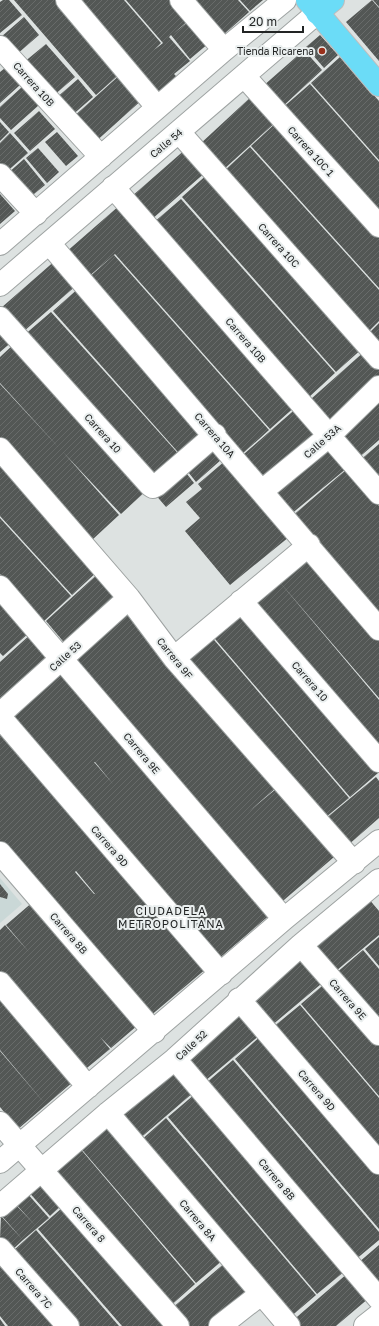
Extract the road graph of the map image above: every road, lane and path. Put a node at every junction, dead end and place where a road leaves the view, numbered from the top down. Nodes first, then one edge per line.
1 (67, 0) edge
2 (181, 0) edge
3 (285, 0) edge
4 (319, 4) edge
5 (0, 46) edge
6 (224, 50) junction
7 (244, 76) junction
8 (379, 85) edge
9 (157, 107) junction
10 (179, 132) junction
11 (101, 157) junction
12 (0, 175) edge
13 (113, 187) junction
14 (36, 214) junction
15 (379, 226) edge
16 (49, 243) junction
17 (0, 244) edge
18 (0, 285) edge
19 (0, 318) edge
20 (379, 358) edge
21 (379, 388) edge
22 (215, 435) junction
23 (329, 436) junction
24 (0, 449) edge
25 (262, 491) junction
26 (379, 493) edge
27 (309, 545) junction
28 (0, 587) edge
29 (129, 598) junction
30 (241, 602) junction
31 (379, 628) edge
32 (174, 658) junction
33 (62, 659) junction
34 (0, 714) edge
35 (0, 717) edge
36 (379, 761) edge
37 (379, 841) edge
38 (0, 853) edge
39 (354, 863) junction
40 (376, 889) edge
41 (284, 919) junction
42 (301, 945) junction
43 (221, 974) junction
44 (0, 983) edge
45 (239, 1000) junction
46 (154, 1032) junction
47 (379, 1034) edge
48 (175, 1059) junction
49 (88, 1088) junction
50 (108, 1113) junction
51 (0, 1123) edge
52 (20, 1145) junction
53 (0, 1162) edge
54 (379, 1163) edge
55 (0, 1167) edge
56 (42, 1170) junction
57 (19, 1190) junction
58 (0, 1206) edge
59 (0, 1249) edge
60 (261, 1294) junction
61 (379, 1299) edge
62 (379, 1315) edge
63 (68, 1326) edge
64 (178, 1326) edge
65 (220, 1326) edge
66 (289, 1326) edge
67 (365, 1326) edge

1 - 9 street
2 - 6 street
3 - 6 street
4 - 7 street, Calle 54
4 - 8 main road
5 - 11 street, Carrera 10B
6 - 9 street
7 - 10 street, Calle 54
7 - 15 street, Carrera 10C 1
9 - 11 street
10 - 13 street, Calle 54
10 - 20 street, Carrera 10C
11 - 14 street
12 - 14 street
13 - 16 street, Calle 54
13 - 23 street, Carrera 10B
14 - 17 street
16 - 18 street, Calle 54
16 - 22 street, Carrera 10A
19 - 22 street, Carrera 10
21 - 23 street, Calle 53A
22 - 25 street, Carrera 10A
23 - 25 street, Calle 53A
23 - 26 street, Carrera 10B
24 - 29 street, Carrera 9F
25 - 27 street, Carrera 10A
27 - 30 street
27 - 31 street, Carrera 10A
28 - 33 street, Carrera 9E
29 - 32 street, Carrera 9F
29 - 33 street, Calle 53
30 - 32 street
30 - 36 street, Carrera 10
32 - 39 street, Carrera 9F
33 - 34 street, Calle 53
33 - 41 street, Carrera 9E
35 - 43 street, Carrera 9D
37 - 39 street
38 - 46 street, Carrera 8B
39 - 41 street
40 - 42 street, Calle 52
41 - 43 street
42 - 45 street, Calle 52
42 - 47 street, Carrera 9E
43 - 46 street
44 - 49 street
45 - 48 street, Calle 52
45 - 54 street, Carrera 9D
46 - 49 street
48 - 50 street, Calle 52
48 - 61 street, Carrera 8B
49 - 52 street
50 - 56 street, Calle 52
50 - 60 street, Carrera 8A
51 - 52 street, Carrera 8
52 - 53 street
52 - 56 street, Carrera 8
55 - 57 street
56 - 57 street, Calle 52
56 - 64 street, Carrera 8
57 - 58 street, Calle 52
59 - 63 street, Carrera 7C
60 - 65 street
60 - 66 street, Carrera 8A
62 - 67 street

